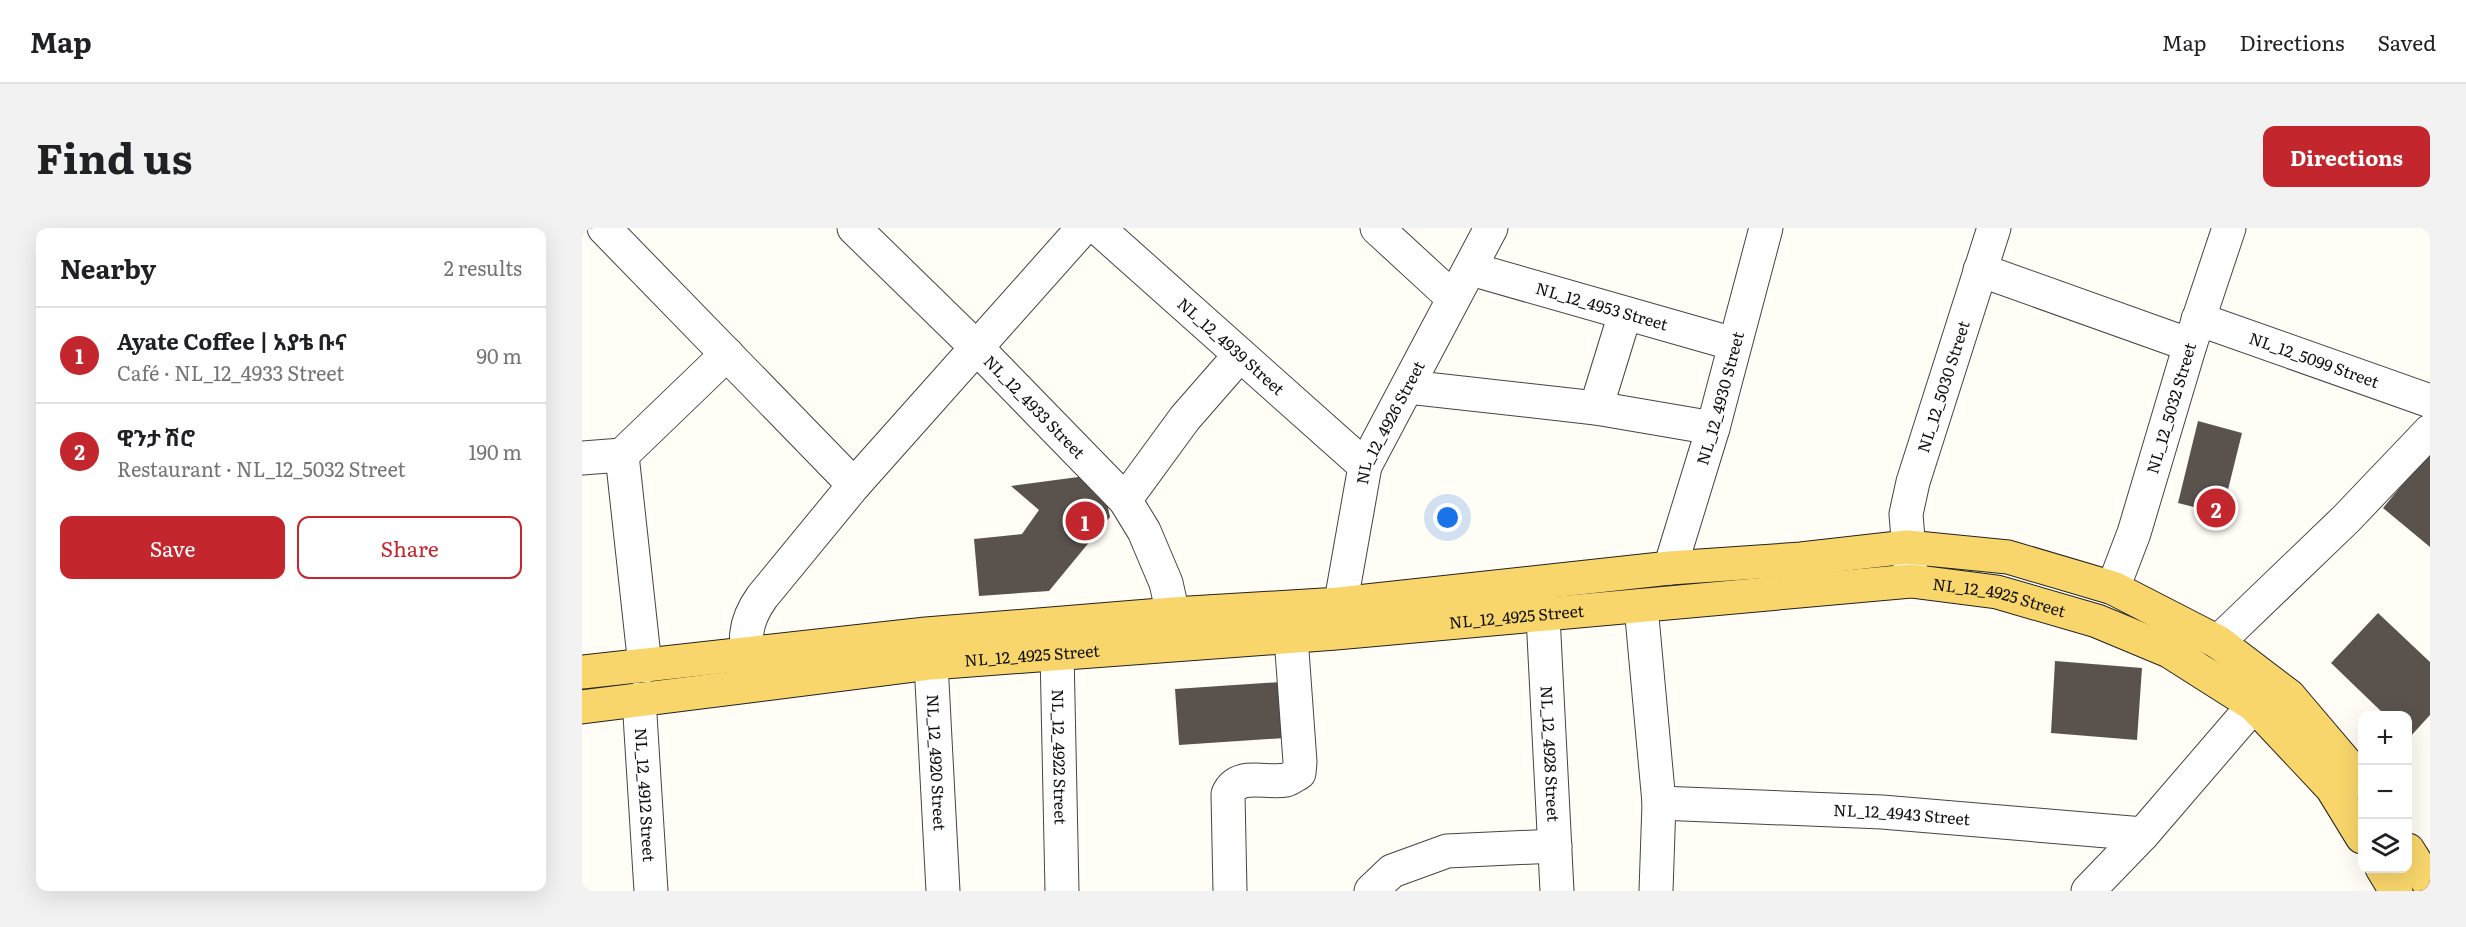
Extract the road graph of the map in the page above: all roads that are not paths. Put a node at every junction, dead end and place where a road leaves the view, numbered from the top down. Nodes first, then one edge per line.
1 (604, 228) edge
2 (854, 228) edge
3 (1083, 228) edge
4 (1098, 228) edge
5 (1377, 228) edge
6 (1491, 228) edge
7 (1766, 228) edge
8 (1994, 228) edge
9 (2229, 228) edge
10 (1471, 269) junction
11 (1980, 270) junction
12 (1453, 298) junction
13 (1625, 314) junction
14 (2194, 332) junction
15 (1734, 344) junction
16 (977, 348) junction
17 (727, 354) junction
18 (1240, 355) junction
19 (1408, 387) junction
20 (2430, 401) edge
21 (1596, 408) junction
22 (1713, 428) junction
23 (2430, 431) edge
24 (622, 455) junction
25 (582, 458) edge
26 (1365, 466) junction
27 (854, 485) junction
28 (1125, 500) junction
29 (1908, 548) junction
30 (1670, 568) junction
31 (1911, 581) junction
32 (2113, 588) junction
33 (1641, 606) junction
34 (1173, 614) junction
35 (1543, 616) junction
36 (1338, 619) junction
37 (1291, 637) junction
38 (1055, 638) junction
39 (2218, 642) junction
40 (928, 648) junction
41 (645, 666) junction
42 (750, 670) junction
43 (582, 672) edge
44 (639, 699) junction
45 (2254, 705) junction
46 (582, 707) edge
47 (2358, 777) edge
48 (1659, 803) junction
49 (2358, 830) edge
50 (2144, 834) junction
51 (1555, 846) junction
52 (2412, 856) edge
53 (2385, 873) edge
54 (2430, 885) edge
55 (651, 891) edge
56 (943, 891) edge
57 (1062, 891) edge
58 (1230, 891) edge
59 (1371, 891) edge
60 (1557, 891) edge
61 (1656, 891) edge
62 (2088, 891) edge
63 (2396, 891) edge

1 - 17 street
2 - 16 street, NL_12_4933 Street
3 - 16 street
4 - 18 street, NL_12_4939 Street
5 - 12 street
6 - 10 street, NL_12_4926 Street
7 - 15 street, NL_12_4930 Street
8 - 11 street, NL_12_5030 Street
9 - 14 street, NL_12_5032 Street
10 - 12 street, NL_12_4926 Street
10 - 13 street, NL_12_4953 Street
11 - 14 street, NL_12_5099 Street
11 - 29 street, NL_12_5030 Street
12 - 19 street, NL_12_4926 Street
13 - 15 street, NL_12_4953 Street
13 - 21 street
14 - 20 street, NL_12_5099 Street
14 - 32 street, NL_12_5032 Street
15 - 22 street, NL_12_4930 Street
16 - 27 street
16 - 28 street, NL_12_4933 Street
17 - 24 street
17 - 27 street
18 - 26 street, NL_12_4939 Street
18 - 28 street
19 - 21 street
19 - 26 street, NL_12_4926 Street
21 - 22 street
22 - 30 street, NL_12_4930 Street
23 - 39 street
24 - 25 street
24 - 41 street
26 - 36 street, NL_12_4926 Street
27 - 42 street
28 - 34 street, NL_12_4933 Street
29 - 30 main road, NL_12_4925 Street
29 - 31 street, NL_12_5030 Street
29 - 32 main road, NL_12_4925 Street
30 - 36 main road, NL_12_4925 Street
31 - 33 main road, NL_12_4925 Street
31 - 45 main road, NL_12_4925 Street
32 - 39 main road, NL_12_4925 Street
33 - 35 main road, NL_12_4925 Street
33 - 48 street
34 - 36 main road, NL_12_4925 Street
34 - 38 main road, NL_12_4925 Street
35 - 36 main road, NL_12_4925 Street
35 - 51 street, NL_12_4928 Street
36 - 37 main road, NL_12_4925 Street
37 - 38 main road, NL_12_4925 Street
37 - 58 street
38 - 40 main road, NL_12_4925 Street
38 - 57 street, NL_12_4922 Street
39 - 47 main road, NL_12_4925 Street
40 - 42 main road, NL_12_4925 Street
40 - 56 street, NL_12_4920 Street
41 - 42 main road, NL_12_4925 Street
41 - 43 main road, NL_12_4925 Street
42 - 44 main road, NL_12_4925 Street
44 - 46 main road, NL_12_4925 Street
44 - 55 street, NL_12_4912 Street
45 - 49 main road, NL_12_4925 Street
45 - 50 street
48 - 50 street, NL_12_4943 Street
48 - 61 street
50 - 62 street
51 - 59 street
51 - 60 street, NL_12_4928 Street
52 - 54 main road
53 - 63 main road

